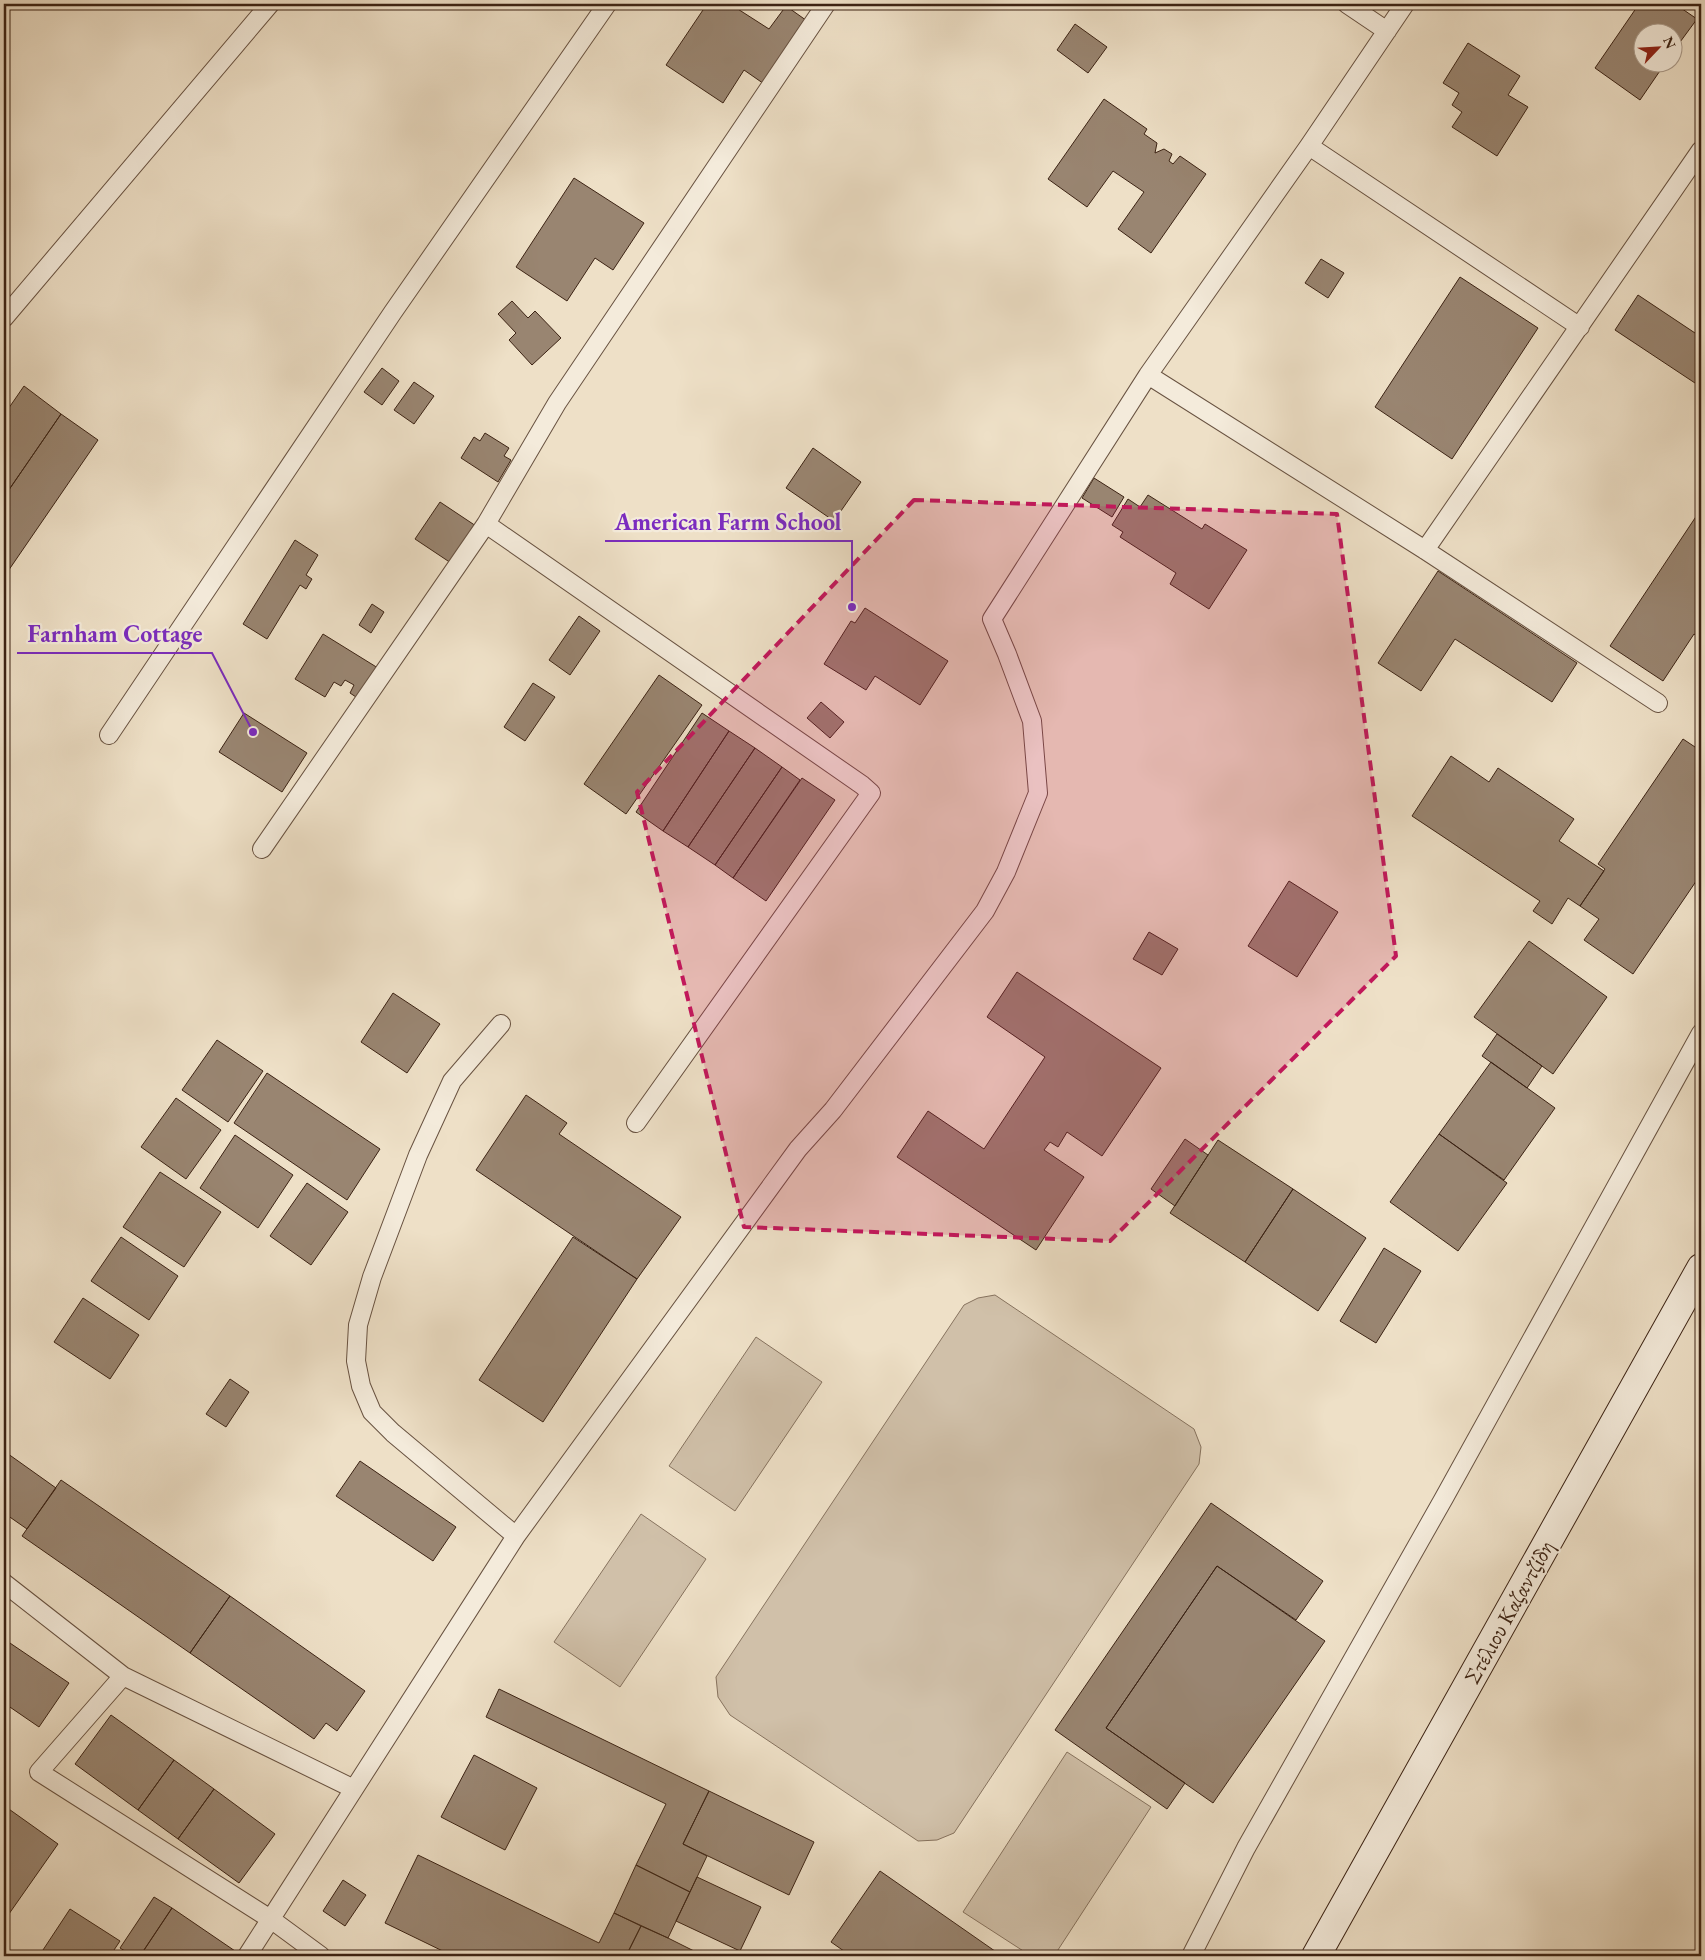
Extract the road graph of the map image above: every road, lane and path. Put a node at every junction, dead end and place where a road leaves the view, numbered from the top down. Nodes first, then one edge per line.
1 (270, 4) edge
2 (607, 4) edge
3 (826, 4) edge
4 (1347, 4) edge
5 (1405, 4) edge
6 (1387, 31) junction
7 (1309, 146) junction
8 (1701, 150) edge
9 (4, 318) edge
10 (1580, 327) junction
11 (1148, 375) junction
12 (486, 524) junction
13 (1425, 550) junction
14 (1658, 703) dead end
15 (109, 735) dead end
16 (262, 848) dead end
17 (501, 1024) dead end
18 (1701, 1032) edge
19 (636, 1123) dead end
20 (1701, 1268) edge
21 (516, 1536) junction
22 (4, 1583) edge
23 (123, 1676) junction
24 (354, 1789) junction
25 (272, 1920) junction
26 (247, 1956) edge
27 (321, 1956) edge
28 (1191, 1956) edge
29 (1316, 1956) edge

1 - 9 lane
2 - 15 lane
3 - 12 lane
4 - 6 lane
5 - 6 lane
6 - 7 lane
7 - 10 lane
7 - 11 lane
8 - 10 lane
10 - 13 lane
11 - 13 lane
11 - 21 lane
12 - 16 lane
12 - 19 lane
13 - 14 lane
17 - 21 lane
18 - 28 lane
20 - 29 main road, Στέλιου Καζαντζίδη
21 - 24 lane
22 - 23 lane
23 - 24 lane
23 - 25 lane
24 - 25 lane
25 - 26 lane
25 - 27 lane

